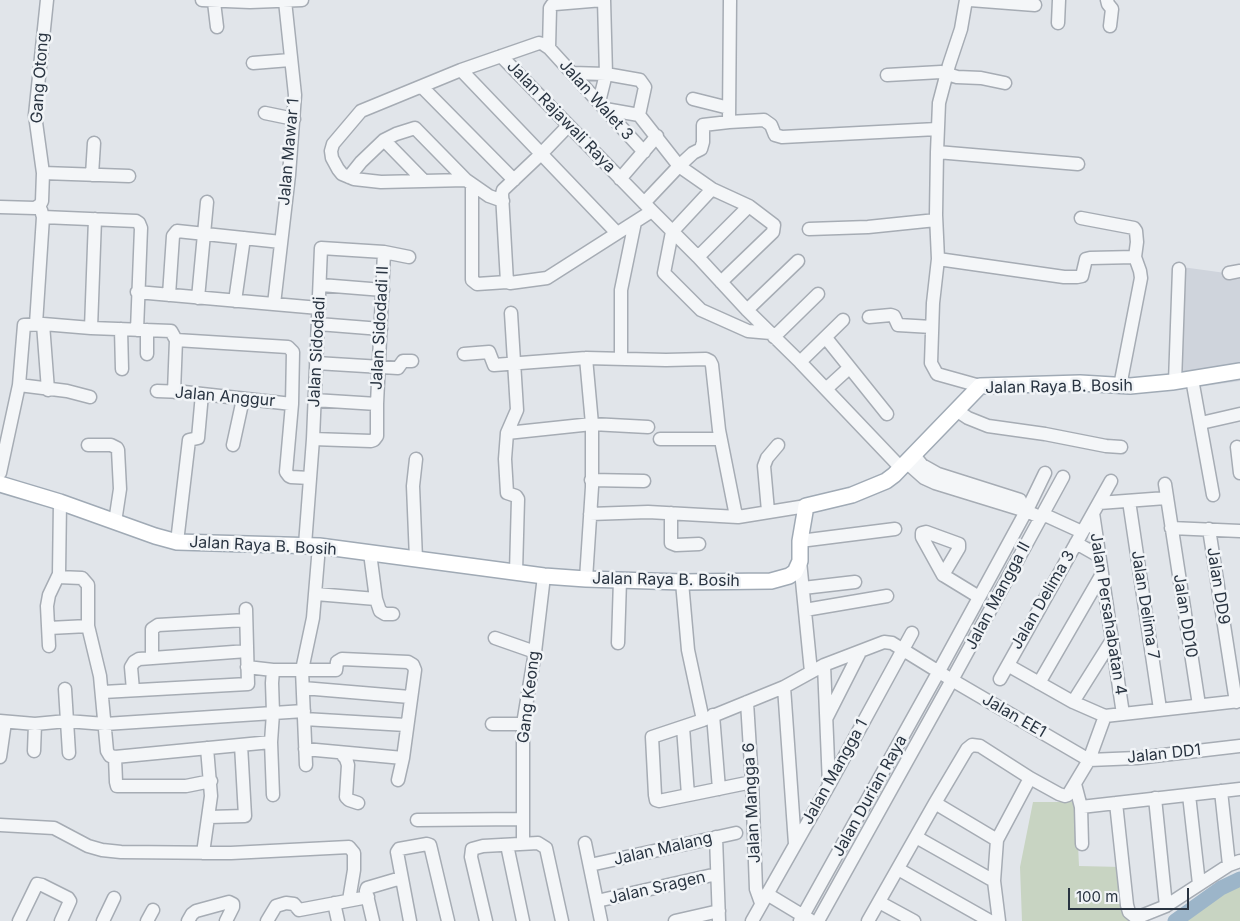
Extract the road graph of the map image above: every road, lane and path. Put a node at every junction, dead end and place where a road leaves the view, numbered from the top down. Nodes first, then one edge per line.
1 (47, 0) edge
2 (302, 0) edge
3 (603, 0) edge
4 (730, 0) edge
5 (966, 0) edge
6 (970, 0) edge
7 (1059, 0) edge
8 (1108, 0) edge
9 (208, 1) edge
10 (286, 1) edge
11 (1035, 5) dead end
12 (1058, 23) dead end
13 (1110, 26) dead end
14 (217, 27) dead end
15 (549, 48) junction
16 (501, 56) junction
17 (290, 60) junction
18 (253, 63) dead end
19 (460, 70) junction
20 (572, 73) junction
21 (946, 73) junction
22 (606, 74) junction
23 (887, 75) dead end
24 (1005, 83) dead end
25 (422, 87) junction
26 (693, 99) dead end
27 (601, 105) junction
28 (729, 108) junction
29 (265, 113) dead end
30 (639, 115) junction
31 (294, 118) junction
32 (729, 122) junction
33 (568, 126) junction
34 (937, 129) junction
35 (657, 136) junction
36 (384, 140) junction
37 (94, 143) dead end
38 (644, 152) junction
39 (937, 152) junction
40 (541, 154) junction
41 (361, 162) junction
42 (1078, 164) dead end
43 (679, 166) junction
44 (43, 173) junction
45 (92, 175) junction
46 (129, 176) dead end
47 (350, 177) junction
48 (620, 179) junction
49 (514, 180) junction
50 (424, 181) junction
51 (381, 182) junction
52 (469, 183) junction
53 (712, 189) junction
54 (503, 201) junction
55 (207, 202) dead end
56 (749, 206) junction
57 (0, 207) edge
58 (648, 207) junction
59 (41, 211) junction
60 (1081, 218) dead end
61 (95, 219) junction
62 (936, 220) junction
63 (635, 222) junction
64 (809, 229) dead end
65 (672, 232) junction
66 (617, 233) junction
67 (204, 234) junction
68 (244, 238) junction
69 (281, 242) junction
70 (384, 252) junction
71 (409, 257) dead end
72 (698, 257) junction
73 (1135, 257) junction
74 (938, 259) junction
75 (798, 261) dead end
76 (1179, 269) dead end
77 (506, 282) junction
78 (721, 282) junction
79 (321, 285) junction
80 (383, 290) junction
81 (137, 292) junction
82 (818, 294) dead end
83 (169, 295) junction
84 (198, 298) junction
85 (235, 301) junction
86 (274, 304) junction
87 (319, 308) junction
88 (747, 310) junction
89 (511, 313) dead end
90 (869, 317) dead end
91 (843, 320) dead end
92 (34, 324) junction
93 (318, 324) junction
94 (932, 326) junction
95 (91, 328) junction
96 (121, 329) junction
97 (381, 329) junction
98 (142, 330) junction
99 (772, 335) junction
100 (826, 338) junction
101 (176, 340) junction
102 (147, 354) dead end
103 (464, 354) dead end
104 (586, 358) junction
105 (621, 358) junction
106 (412, 361) dead end
107 (800, 362) junction
108 (316, 363) junction
109 (513, 363) junction
110 (379, 366) junction
111 (849, 368) junction
112 (122, 369) dead end
113 (1240, 371) edge
114 (1192, 379) junction
115 (1175, 382) junction
116 (19, 386) junction
117 (980, 386) junction
118 (1120, 386) junction
119 (48, 390) junction
120 (826, 390) junction
121 (157, 391) dead end
122 (174, 392) junction
123 (202, 394) junction
124 (90, 397) dead end
125 (243, 399) junction
126 (314, 400) junction
127 (292, 404) junction
128 (377, 404) junction
129 (956, 410) junction
130 (887, 414) dead end
131 (1240, 414) edge
132 (1201, 423) junction
133 (592, 424) junction
134 (648, 427) dead end
135 (507, 433) junction
136 (313, 439) junction
137 (660, 439) dead end
138 (720, 439) junction
139 (88, 445) dead end
140 (233, 445) dead end
141 (778, 445) dead end
142 (1120, 447) dead end
143 (1237, 447) dead end
144 (416, 459) dead end
145 (906, 462) junction
146 (0, 473) edge
147 (1045, 473) dead end
148 (1240, 473) edge
149 (1063, 477) dead end
150 (310, 478) junction
151 (592, 480) junction
152 (644, 481) dead end
153 (1111, 481) dead end
154 (0, 484) edge
155 (1165, 484) dead end
156 (1213, 495) dead end
157 (1166, 498) junction
158 (1129, 501) junction
159 (60, 502) junction
160 (806, 506) junction
161 (1028, 507) junction
162 (1096, 508) junction
163 (768, 511) junction
164 (671, 513) junction
165 (590, 514) junction
166 (1044, 515) junction
167 (738, 517) junction
168 (115, 522) junction
169 (1172, 528) junction
170 (895, 529) dead end
171 (1209, 529) junction
172 (1240, 531) edge
173 (1079, 537) junction
174 (800, 540) junction
175 (177, 542) junction
176 (699, 544) dead end
177 (312, 546) junction
178 (370, 553) junction
179 (1099, 556) junction
180 (416, 559) junction
181 (800, 561) junction
182 (516, 572) junction
183 (1102, 574) junction
184 (943, 575) dead end
185 (544, 576) junction
186 (58, 577) junction
187 (586, 579) junction
188 (620, 580) junction
189 (682, 582) junction
190 (856, 582) dead end
191 (802, 588) junction
192 (316, 594) junction
193 (887, 596) dead end
194 (979, 597) junction
195 (376, 599) junction
196 (805, 610) junction
197 (393, 614) dead end
198 (88, 626) junction
199 (49, 628) junction
200 (912, 633) dead end
201 (495, 638) dead end
202 (1112, 640) junction
203 (618, 643) dead end
204 (49, 646) dead end
205 (902, 650) junction
206 (247, 652) junction
207 (535, 652) junction
208 (860, 652) junction
209 (152, 657) junction
210 (1009, 663) junction
211 (824, 665) junction
212 (247, 667) junction
213 (273, 670) junction
214 (302, 670) junction
215 (334, 670) junction
216 (811, 672) junction
217 (939, 672) junction
218 (1000, 679) dead end
219 (952, 680) junction
220 (1039, 683) junction
221 (784, 687) junction
222 (303, 688) junction
223 (65, 689) dead end
224 (133, 690) junction
225 (334, 690) junction
226 (102, 692) junction
227 (410, 697) junction
228 (1238, 701) edge
229 (747, 702) junction
230 (1073, 702) junction
231 (1198, 705) junction
232 (1160, 709) junction
233 (273, 713) junction
234 (1123, 714) junction
235 (304, 715) junction
236 (1105, 716) junction
237 (708, 717) junction
238 (826, 719) junction
239 (3, 721) edge
240 (67, 721) junction
241 (35, 724) junction
242 (105, 724) junction
243 (492, 724) dead end
244 (523, 724) junction
245 (406, 726) junction
246 (683, 726) junction
247 (271, 742) junction
248 (241, 745) junction
249 (1240, 746) edge
250 (208, 748) junction
251 (305, 749) junction
252 (34, 751) dead end
253 (69, 753) dead end
254 (341, 753) junction
255 (0, 757) edge
256 (115, 757) junction
257 (403, 758) junction
258 (1089, 760) junction
259 (306, 765) dead end
260 (1030, 778) junction
261 (398, 780) dead end
262 (211, 781) junction
263 (752, 782) junction
264 (1075, 784) junction
265 (829, 785) junction
266 (186, 786) junction
267 (719, 789) junction
268 (1240, 789) edge
269 (1221, 791) junction
270 (272, 795) dead end
271 (688, 795) junction
272 (1189, 795) junction
273 (212, 796) junction
274 (1155, 798) junction
275 (358, 803) dead end
276 (934, 803) junction
277 (1116, 803) junction
278 (1081, 807) junction
279 (209, 817) junction
280 (522, 819) junction
281 (417, 820) dead end
282 (0, 825) edge
283 (736, 833) dead end
284 (716, 837) junction
285 (916, 837) junction
286 (523, 839) junction
287 (997, 840) junction
288 (585, 843) dead end
289 (795, 844) junction
290 (1082, 844) dead end
291 (507, 845) junction
292 (203, 852) junction
293 (1234, 863) edge
294 (590, 866) junction
295 (898, 869) junction
296 (717, 874) junction
297 (401, 878) junction
298 (994, 881) junction
299 (1199, 884) junction
300 (368, 897) junction
301 (114, 898) dead end
302 (764, 899) junction
303 (349, 900) junction
304 (597, 901) junction
305 (879, 902) junction
306 (334, 903) junction
307 (1166, 906) junction
308 (300, 916) edge
309 (719, 916) edge
310 (190, 917) edge
311 (805, 919) edge
312 (19, 921) edge
313 (61, 921) edge
314 (103, 921) edge
315 (226, 921) edge
316 (267, 921) edge
317 (338, 921) edge
318 (373, 921) edge
319 (410, 921) edge
320 (448, 921) edge
321 (486, 921) edge
322 (523, 921) edge
323 (562, 921) edge
324 (601, 921) edge
325 (675, 921) edge
326 (752, 921) edge
327 (818, 921) edge
328 (868, 921) edge
329 (914, 921) edge
330 (990, 921) edge
331 (999, 921) edge

1 - 44 street, Gang Otong
2 - 10 street
3 - 15 street
3 - 22 street
4 - 28 street
5 - 21 street
6 - 11 street
7 - 12 street
8 - 13 street
9 - 10 street
9 - 14 street
10 - 17 street, Jalan Mawar 1
15 - 16 street
15 - 20 street, Jalan Walet 3
16 - 19 street
16 - 33 street, Jalan Rajawali Raya
17 - 18 street
17 - 31 street, Jalan Mawar 1
19 - 25 street
19 - 40 street
20 - 22 street
20 - 27 street, Jalan Walet 3
21 - 23 street
21 - 24 street
21 - 34 street
22 - 27 street
22 - 30 street
25 - 47 street
25 - 49 street
26 - 28 street
27 - 30 street
27 - 38 street, Jalan Walet 3
28 - 32 street
29 - 31 street
30 - 35 street
31 - 69 street, Jalan Mawar 1
32 - 34 street
32 - 43 street
33 - 40 street
33 - 48 street, Jalan Rajawali Raya
34 - 39 street
35 - 38 street
35 - 43 street
36 - 41 street
36 - 50 street
36 - 52 street
37 - 45 street
38 - 48 street
39 - 42 street
39 - 62 street
40 - 49 street
40 - 66 street
41 - 47 street
41 - 51 street
43 - 53 street
43 - 58 street
44 - 45 street
44 - 59 street, Gang Otong
45 - 46 street
47 - 51 street
48 - 58 street, Jalan Rajawali Raya
49 - 54 street
50 - 51 street
50 - 52 street
52 - 54 street
52 - 77 street
53 - 56 street
53 - 65 street
54 - 77 street
55 - 67 street
56 - 72 street
56 - 78 street
57 - 59 street
58 - 63 street
58 - 65 street, Jalan Rajawali Raya
59 - 61 street
59 - 92 street, Gang Otong
60 - 73 street
61 - 81 street
61 - 95 street
62 - 64 street
62 - 74 street
63 - 66 street
63 - 105 street
65 - 72 street, Jalan Rajawali Raya
65 - 99 street
66 - 77 street
67 - 68 street
67 - 83 street
67 - 84 street
68 - 69 street
68 - 85 street
69 - 86 street, Jalan Mawar 1
70 - 71 street, Jalan Sidodadi
70 - 79 street, Jalan Sidodadi
70 - 80 street, Jalan Sidodadi II
72 - 78 street, Jalan Rajawali Raya
73 - 74 street
73 - 118 street
74 - 94 street
75 - 88 street
76 - 115 street
78 - 88 street, Jalan Rajawali Raya
79 - 80 street
79 - 87 street, Jalan Sidodadi
80 - 97 street, Jalan Sidodadi II
81 - 83 street
81 - 98 street
82 - 99 street
83 - 84 street
84 - 85 street
85 - 86 street
86 - 87 street
87 - 93 street, Jalan Sidodadi
88 - 99 street, Jalan Rajawali Raya
89 - 109 street
90 - 94 street
91 - 100 street
92 - 95 street
92 - 116 street
92 - 119 street
93 - 97 street
93 - 108 street, Jalan Sidodadi
94 - 117 street
95 - 96 street
96 - 98 street
96 - 112 street
97 - 110 street, Jalan Sidodadi II
98 - 101 street
98 - 102 street
99 - 107 street, Jalan Rajawali Raya
100 - 107 street
100 - 111 street
101 - 122 street
101 - 127 street
103 - 109 street
104 - 105 street
104 - 109 street
104 - 133 street
105 - 138 street
106 - 110 street
107 - 120 street, Jalan Rajawali Raya
108 - 110 street
108 - 126 street, Jalan Sidodadi
109 - 135 street
110 - 128 street, Jalan Sidodadi II
111 - 120 street
111 - 130 street
113 - 114 main road, Jalan Raya B. Bosih
114 - 115 main road, Jalan Raya B. Bosih
114 - 132 street
115 - 118 main road, Jalan Raya B. Bosih
116 - 119 street
116 - 146 street
117 - 118 main road, Jalan Raya B. Bosih
117 - 129 main road, Jalan Raya B. Bosih
119 - 124 street
120 - 145 street, Jalan Rajawali Raya
121 - 122 street, Jalan Anggur
122 - 123 street, Jalan Anggur
123 - 125 street, Jalan Anggur
123 - 175 street
125 - 127 street, Jalan Anggur
125 - 140 street
126 - 128 street
126 - 136 street, Jalan Sidodadi
127 - 150 street
128 - 136 street, Jalan Sidodadi II
129 - 142 street
129 - 145 main road, Jalan Raya B. Bosih
131 - 132 street
132 - 156 street
133 - 134 street
133 - 135 street
133 - 151 street
135 - 182 street
136 - 150 street, Jalan Sidodadi
137 - 138 street
138 - 167 street
139 - 168 street
141 - 163 street
143 - 148 street
144 - 180 street
145 - 160 main road, Jalan Raya B. Bosih
145 - 161 street, Jalan Rajawali Raya
147 - 161 street, Jalan Mangga II
149 - 166 street, Jalan Mangga II
150 - 177 street, Jalan Sidodadi
151 - 152 street
151 - 165 street
153 - 162 street, Jalan Delima 3
154 - 159 main road, Jalan Raya B. Bosih
155 - 157 street, Jalan DD10
157 - 158 street
157 - 169 street, Jalan DD10
158 - 162 street
158 - 232 street, Jalan Delima 7
159 - 168 main road, Jalan Raya B. Bosih
159 - 186 street
160 - 163 street
160 - 174 main road
161 - 166 street, Jalan Rajawali Raya
161 - 194 street, Jalan Mangga II
162 - 173 street, Jalan Delima 3
162 - 179 street, Jalan Persahabatan 4
163 - 167 street
164 - 165 street
164 - 167 street
164 - 176 street
165 - 187 street
166 - 173 street, Jalan Rajawali Raya
166 - 219 street, Jalan Mangga II
168 - 175 main road, Jalan Raya B. Bosih
169 - 171 street
169 - 231 street, Jalan DD10
170 - 174 street
171 - 172 street
171 - 228 street, Jalan DD9
173 - 179 street, Jalan Rajawali Raya
173 - 210 street, Jalan Delima 3
174 - 181 main road
175 - 177 main road, Jalan Raya B. Bosih
177 - 178 main road, Jalan Raya B. Bosih
177 - 192 street, Jalan Sidodadi
178 - 180 main road, Jalan Raya B. Bosih
178 - 195 street
179 - 183 street, Jalan Persahabatan 4
180 - 182 main road, Jalan Raya B. Bosih
181 - 189 main road, Jalan Raya B. Bosih
181 - 191 street
182 - 185 main road, Jalan Raya B. Bosih
183 - 202 street, Jalan Persahabatan 4
183 - 220 street
184 - 194 street
185 - 187 main road, Jalan Raya B. Bosih
185 - 207 street, Gang Keong
186 - 198 street
186 - 199 street
187 - 188 main road, Jalan Raya B. Bosih
188 - 189 main road, Jalan Raya B. Bosih
188 - 203 street
189 - 237 street
190 - 191 street
191 - 196 street
192 - 195 street
192 - 214 street, Jalan Sidodadi
193 - 196 street
194 - 217 street, Jalan Mangga II
195 - 197 street
196 - 216 street
198 - 199 street
198 - 226 street
199 - 204 street
200 - 205 street, Jalan Mangga 1
201 - 207 street
202 - 230 street
202 - 234 street, Jalan Persahabatan 4
205 - 208 street, Jalan EE1
205 - 217 street, Jalan EE1
205 - 265 street, Jalan Mangga 1
206 - 209 street
206 - 209 street
206 - 212 street
207 - 244 street, Gang Keong
208 - 211 street, Jalan EE1
208 - 238 street
209 - 224 street
210 - 218 street
210 - 220 street, Jalan Delima 3
211 - 216 street, Jalan EE1
211 - 238 street
212 - 213 street
212 - 224 street
213 - 214 street
213 - 233 street
214 - 215 street
214 - 222 street, Jalan Sidodadi
215 - 225 street
215 - 227 street
216 - 221 street, Jalan EE1
217 - 219 street, Jalan EE1
217 - 311 street, Jalan Durian Raya
219 - 258 street, Jalan EE1
219 - 327 street, Jalan Durian Raya
220 - 230 street, Jalan Delima 3
221 - 229 street, Jalan EE1
221 - 289 street
222 - 225 street
222 - 235 street, Jalan Sidodadi
223 - 240 street
224 - 226 street
225 - 227 street
226 - 242 street
227 - 245 street
228 - 231 street
229 - 237 street, Jalan EE1
229 - 263 street, Jalan Mangga 6
230 - 236 street, Jalan Delima 3
231 - 232 street
232 - 234 street
233 - 235 street
233 - 242 street
233 - 247 street
234 - 236 street
235 - 245 street
235 - 251 street, Jalan Sidodadi
236 - 258 street
237 - 246 street, Jalan EE1
237 - 267 street
238 - 265 street
239 - 241 street
239 - 255 street
240 - 241 street
240 - 242 street
240 - 253 street
241 - 252 street
242 - 256 street
243 - 244 street
244 - 280 street, Gang Keong
245 - 257 street
246 - 271 street
246 - 271 street, Jalan EE1
247 - 248 street
247 - 270 street
248 - 250 street
248 - 279 street
249 - 258 street, Jalan DD1
250 - 256 street
250 - 262 street
251 - 254 street
251 - 259 street, Jalan Sidodadi
254 - 257 street
254 - 275 street
256 - 266 street
257 - 261 street
258 - 264 street
260 - 264 street
260 - 276 street
260 - 287 street
262 - 266 street
262 - 273 street
263 - 267 street
263 - 302 street, Jalan Mangga 6
264 - 278 street
265 - 289 street, Jalan Mangga 1
266 - 273 street
267 - 271 street
268 - 269 street
269 - 272 street
269 - 293 street
272 - 274 street
272 - 299 street
273 - 279 street
274 - 277 street
274 - 307 street
276 - 285 street
276 - 287 street
277 - 278 street
277 - 307 street
278 - 290 street
279 - 292 street
280 - 281 street
280 - 286 street, Gang Keong
282 - 292 street
283 - 284 street, Jalan Malang
284 - 294 street, Jalan Malang
284 - 296 street
285 - 295 street
285 - 298 street
286 - 291 street
286 - 323 street
287 - 298 street
288 - 294 street
289 - 302 street, Jalan Mangga 1
291 - 321 street
291 - 322 street
292 - 303 street
293 - 299 street
294 - 304 street
295 - 305 street
295 - 330 street
296 - 304 street, Jalan Sragen
296 - 309 street
297 - 300 street
297 - 319 street
297 - 320 street
298 - 331 street
299 - 307 street
300 - 303 street
300 - 318 street
301 - 314 street
302 - 311 street
302 - 326 street, Jalan Mangga 1
303 - 306 street
304 - 324 street
305 - 328 street
305 - 329 street
306 - 308 street
306 - 317 street
308 - 316 street
309 - 325 street
310 - 315 street
312 - 313 street

